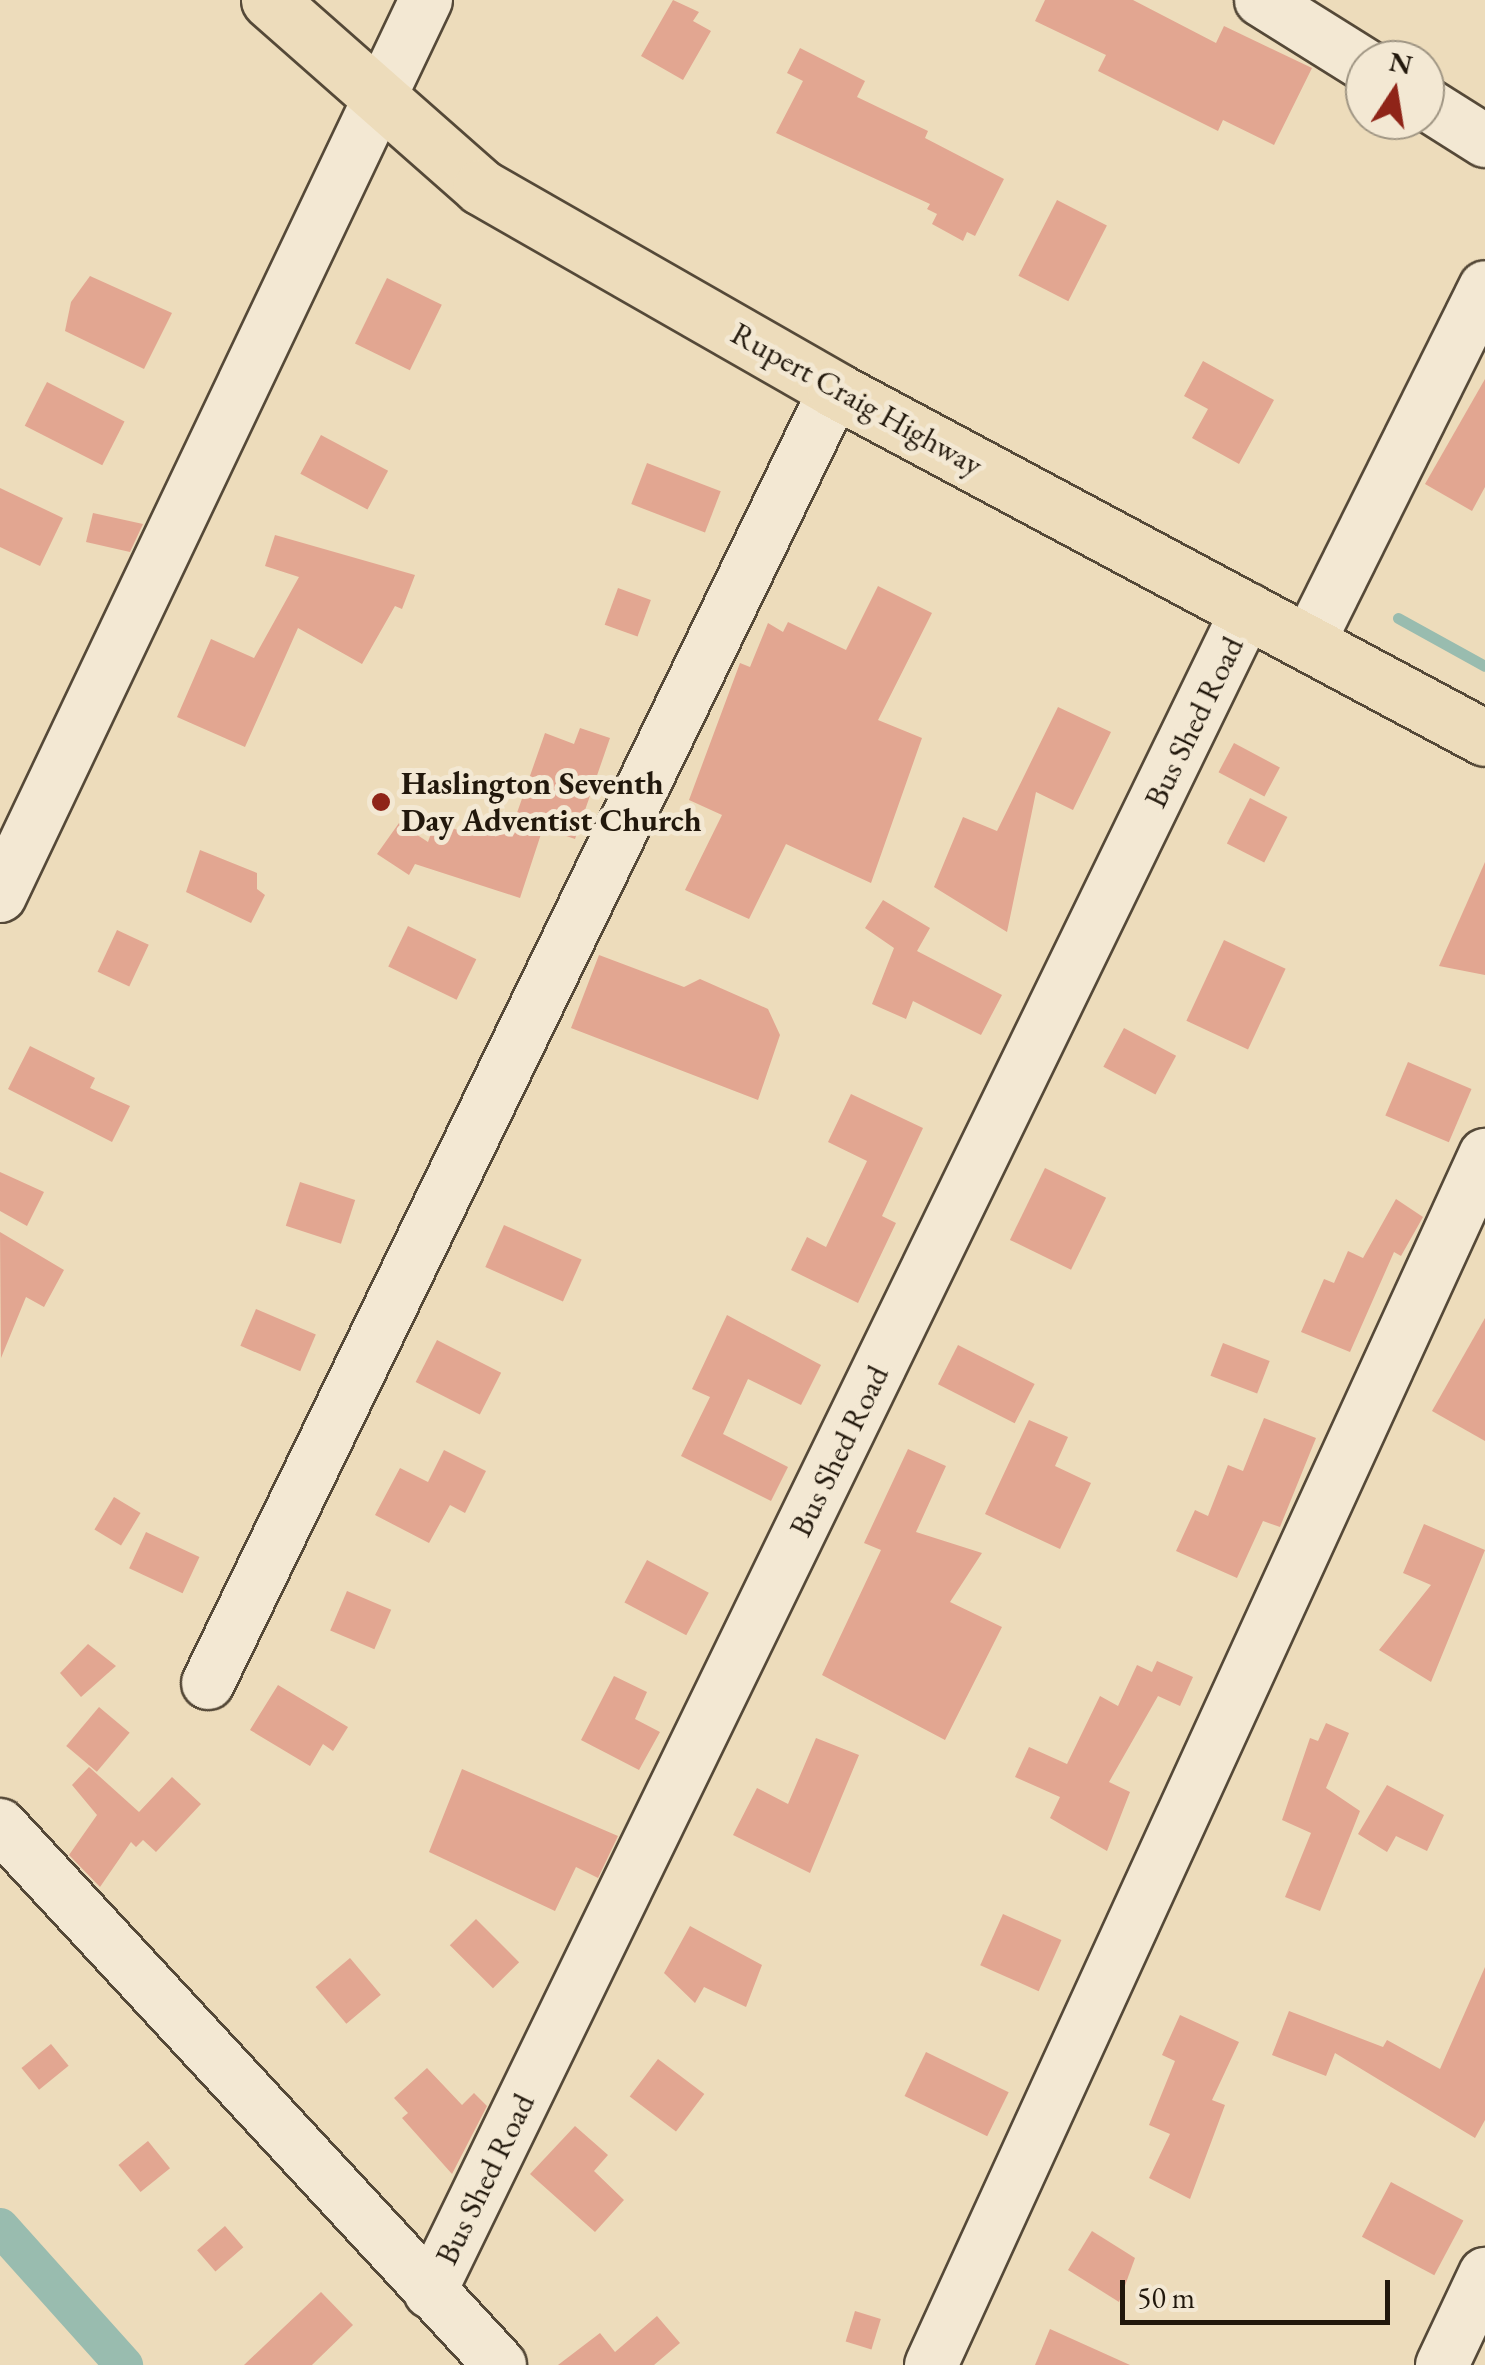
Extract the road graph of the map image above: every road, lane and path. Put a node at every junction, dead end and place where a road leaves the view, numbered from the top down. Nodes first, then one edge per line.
1 (269, 0) edge
2 (426, 0) edge
3 (1261, 0) edge
4 (1345, 52) edge
5 (382, 98) junction
6 (1445, 116) edge
7 (1485, 141) edge
8 (1485, 287) edge
9 (835, 390) junction
10 (1248, 610) junction
11 (1308, 642) junction
12 (1485, 738) edge
13 (0, 896) edge
14 (1485, 1155) edge
15 (208, 1683) dead end
16 (0, 1825) edge
17 (1485, 2274) edge
18 (430, 2292) junction
19 (500, 2365) edge
20 (932, 2365) edge
21 (1442, 2365) edge

1 - 5 main road, Rupert Craig Highway
2 - 5 street
3 - 4 street
5 - 9 main road, Rupert Craig Highway
5 - 13 street
6 - 7 street
8 - 11 street
9 - 10 main road, Rupert Craig Highway
9 - 15 street
10 - 11 main road, Rupert Craig Highway
10 - 18 street, Bus Shed Road
11 - 12 main road, Rupert Craig Highway
14 - 20 street
16 - 18 street
17 - 21 street
18 - 19 street

